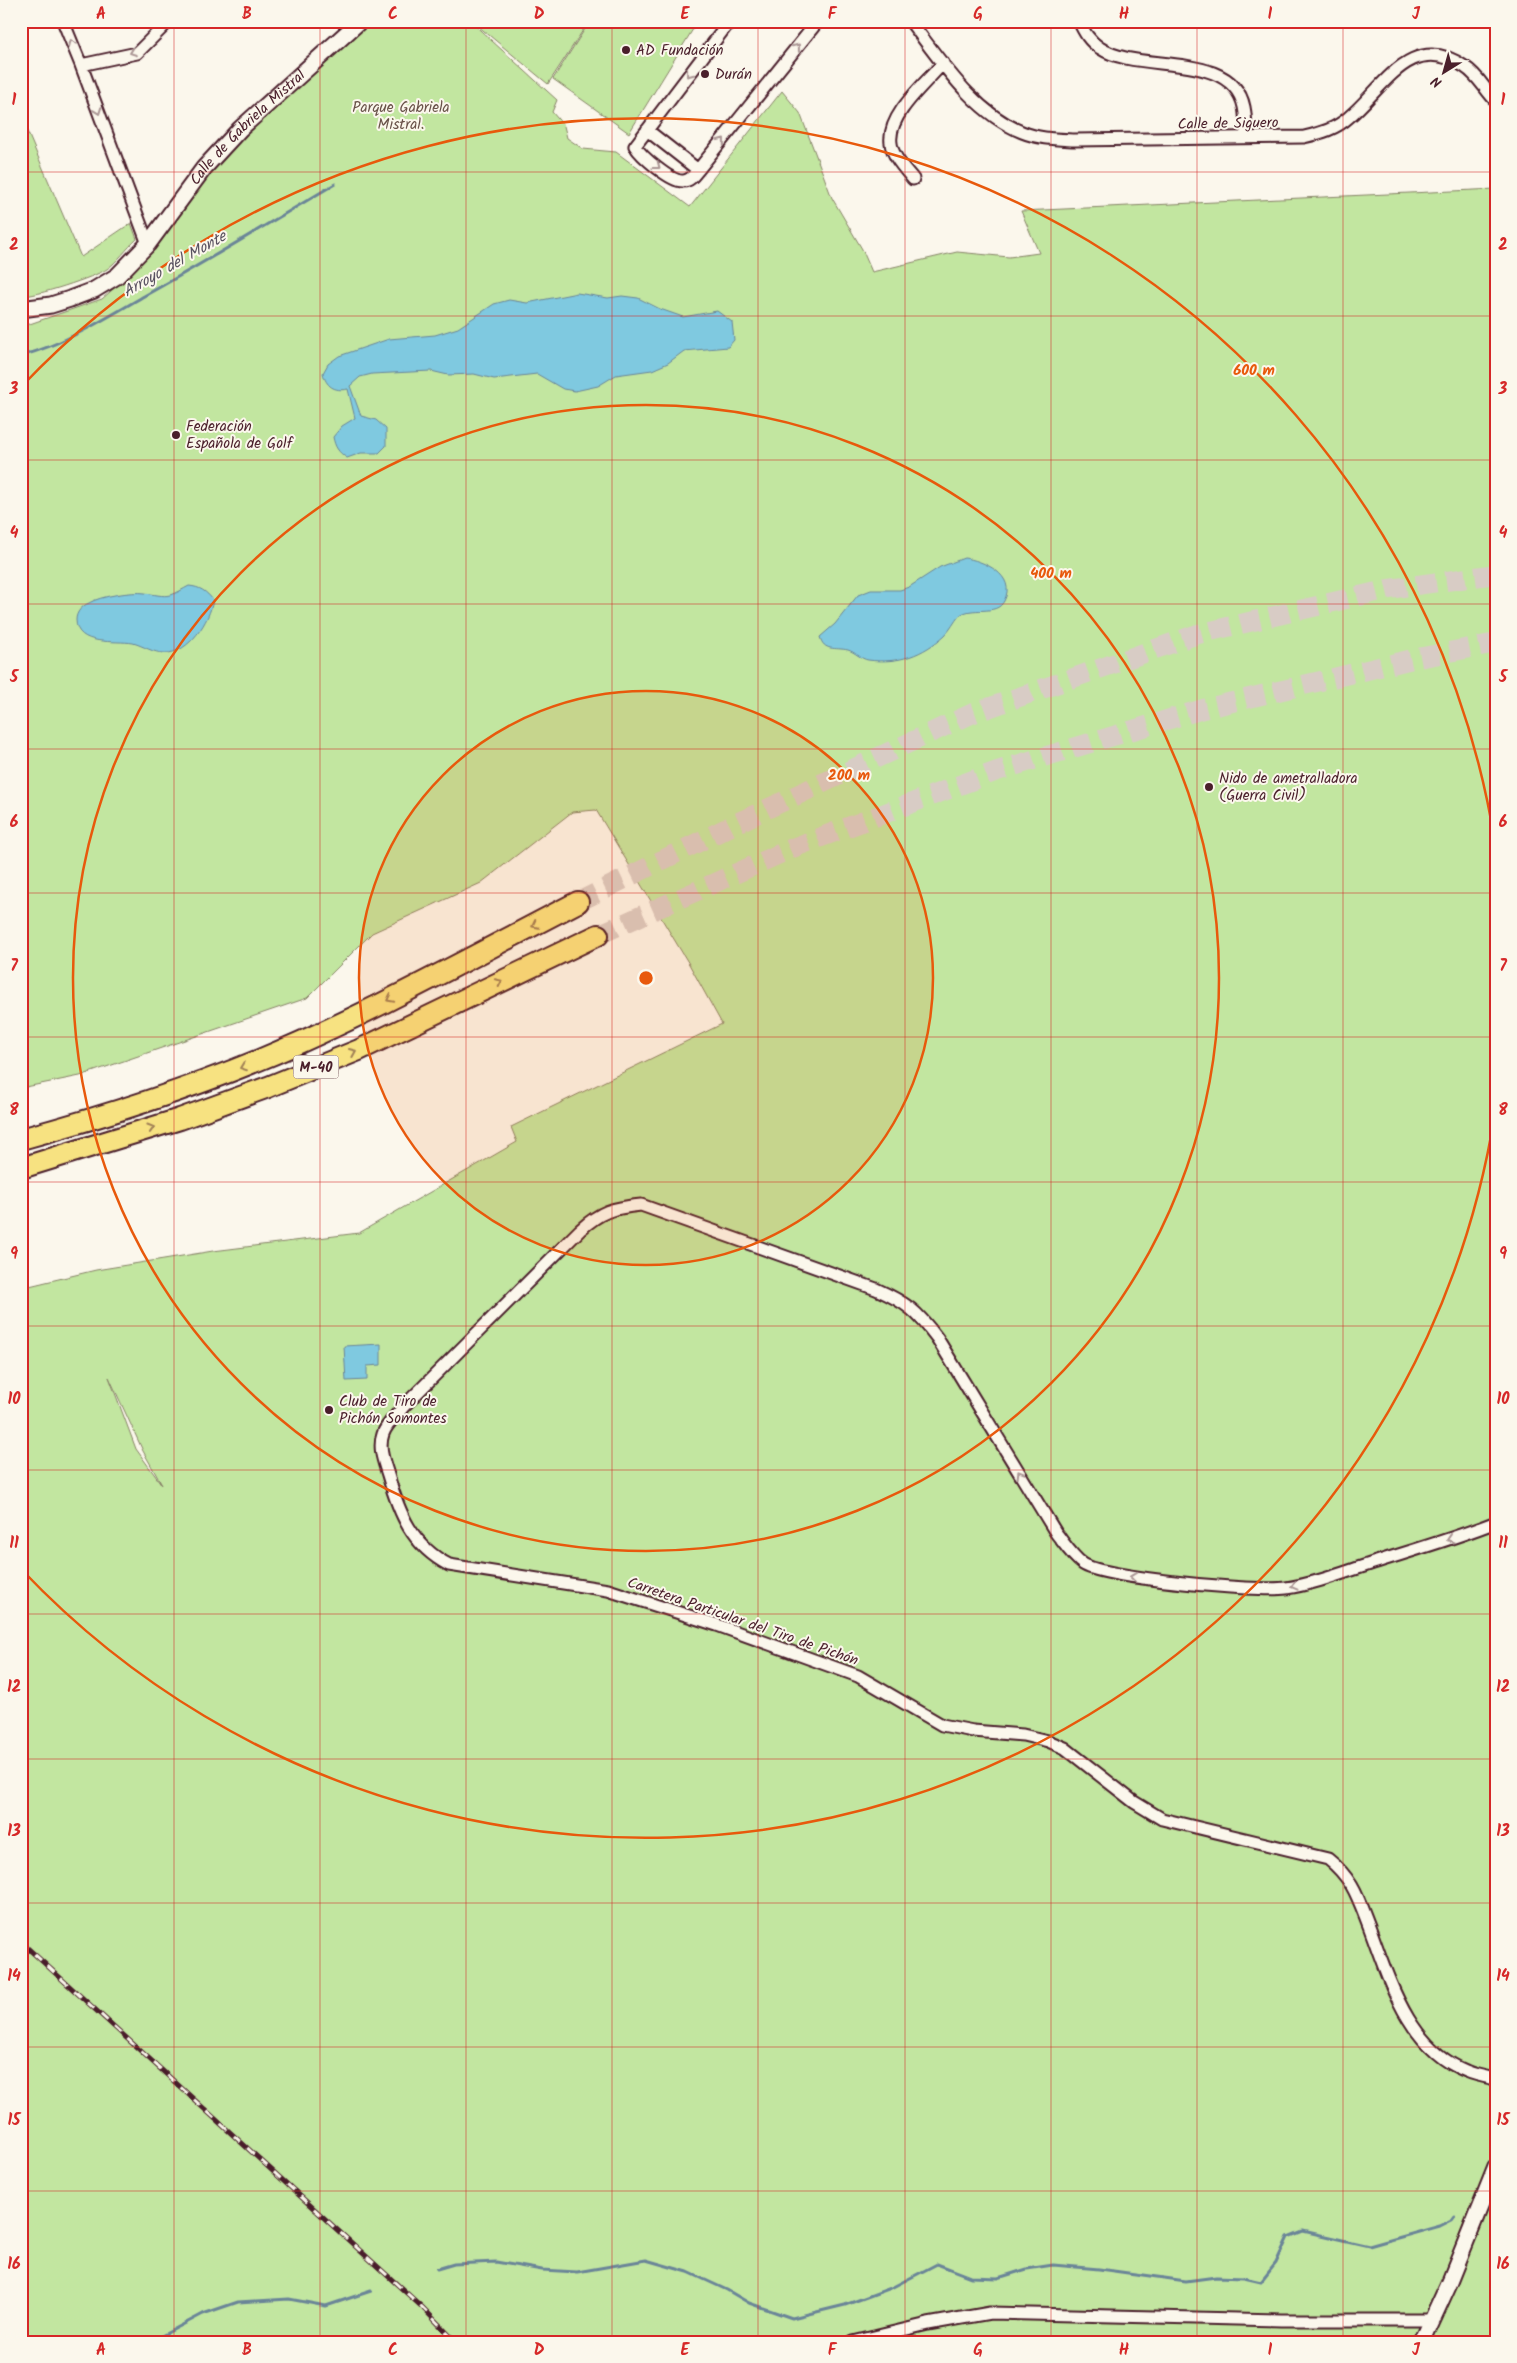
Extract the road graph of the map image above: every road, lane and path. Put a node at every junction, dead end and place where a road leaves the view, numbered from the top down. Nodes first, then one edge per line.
1 (63, 21) edge
2 (170, 21) edge
3 (360, 21) edge
4 (730, 21) edge
5 (818, 21) edge
6 (910, 21) edge
7 (1079, 21) edge
8 (943, 63) junction
9 (82, 65) junction
10 (1496, 101) edge
11 (647, 130) junction
12 (1246, 137) junction
13 (698, 170) junction
14 (914, 179) dead end
15 (148, 244) junction
16 (21, 309) edge
17 (578, 902) tunnel mouth
18 (598, 935) tunnel mouth
19 (89, 1121) junction
20 (21, 1131) edge
21 (126, 1136) junction
22 (21, 1139) edge
23 (21, 1168) edge
24 (21, 1180) edge
25 (1496, 1522) edge
26 (1496, 2079) edge
27 (1496, 2167) edge
28 (1496, 2194) edge
29 (1450, 2282) junction
30 (1433, 2320) junction
31 (853, 2342) edge
32 (1422, 2342) edge

9 -> 1 street
2 -> 9 street
3 - 15 street, Calle de Gabriela Mistral
4 -> 11 street
13 -> 5 street
6 - 8 street, Calle de Siguero
7 - 12 street
8 - 12 street, Calle de Siguero
8 - 14 street
9 -> 15 street
10 - 12 street, Calle de Siguero
11 - 13 street
11 -> 13 street
15 - 16 street, Calle de Gabriela Mistral
17 -> 19 highway, M-40
21 -> 18 highway, M-40
19 - 20 highway
19 - 22 highway, M-40
21 - 23 highway, M-40
21 - 24 highway
25 -> 26 street, Carretera Particular del Tiro de Pichón
27 - 29 street
28 - 29 street
29 - 30 street
30 - 31 street
30 - 32 street

